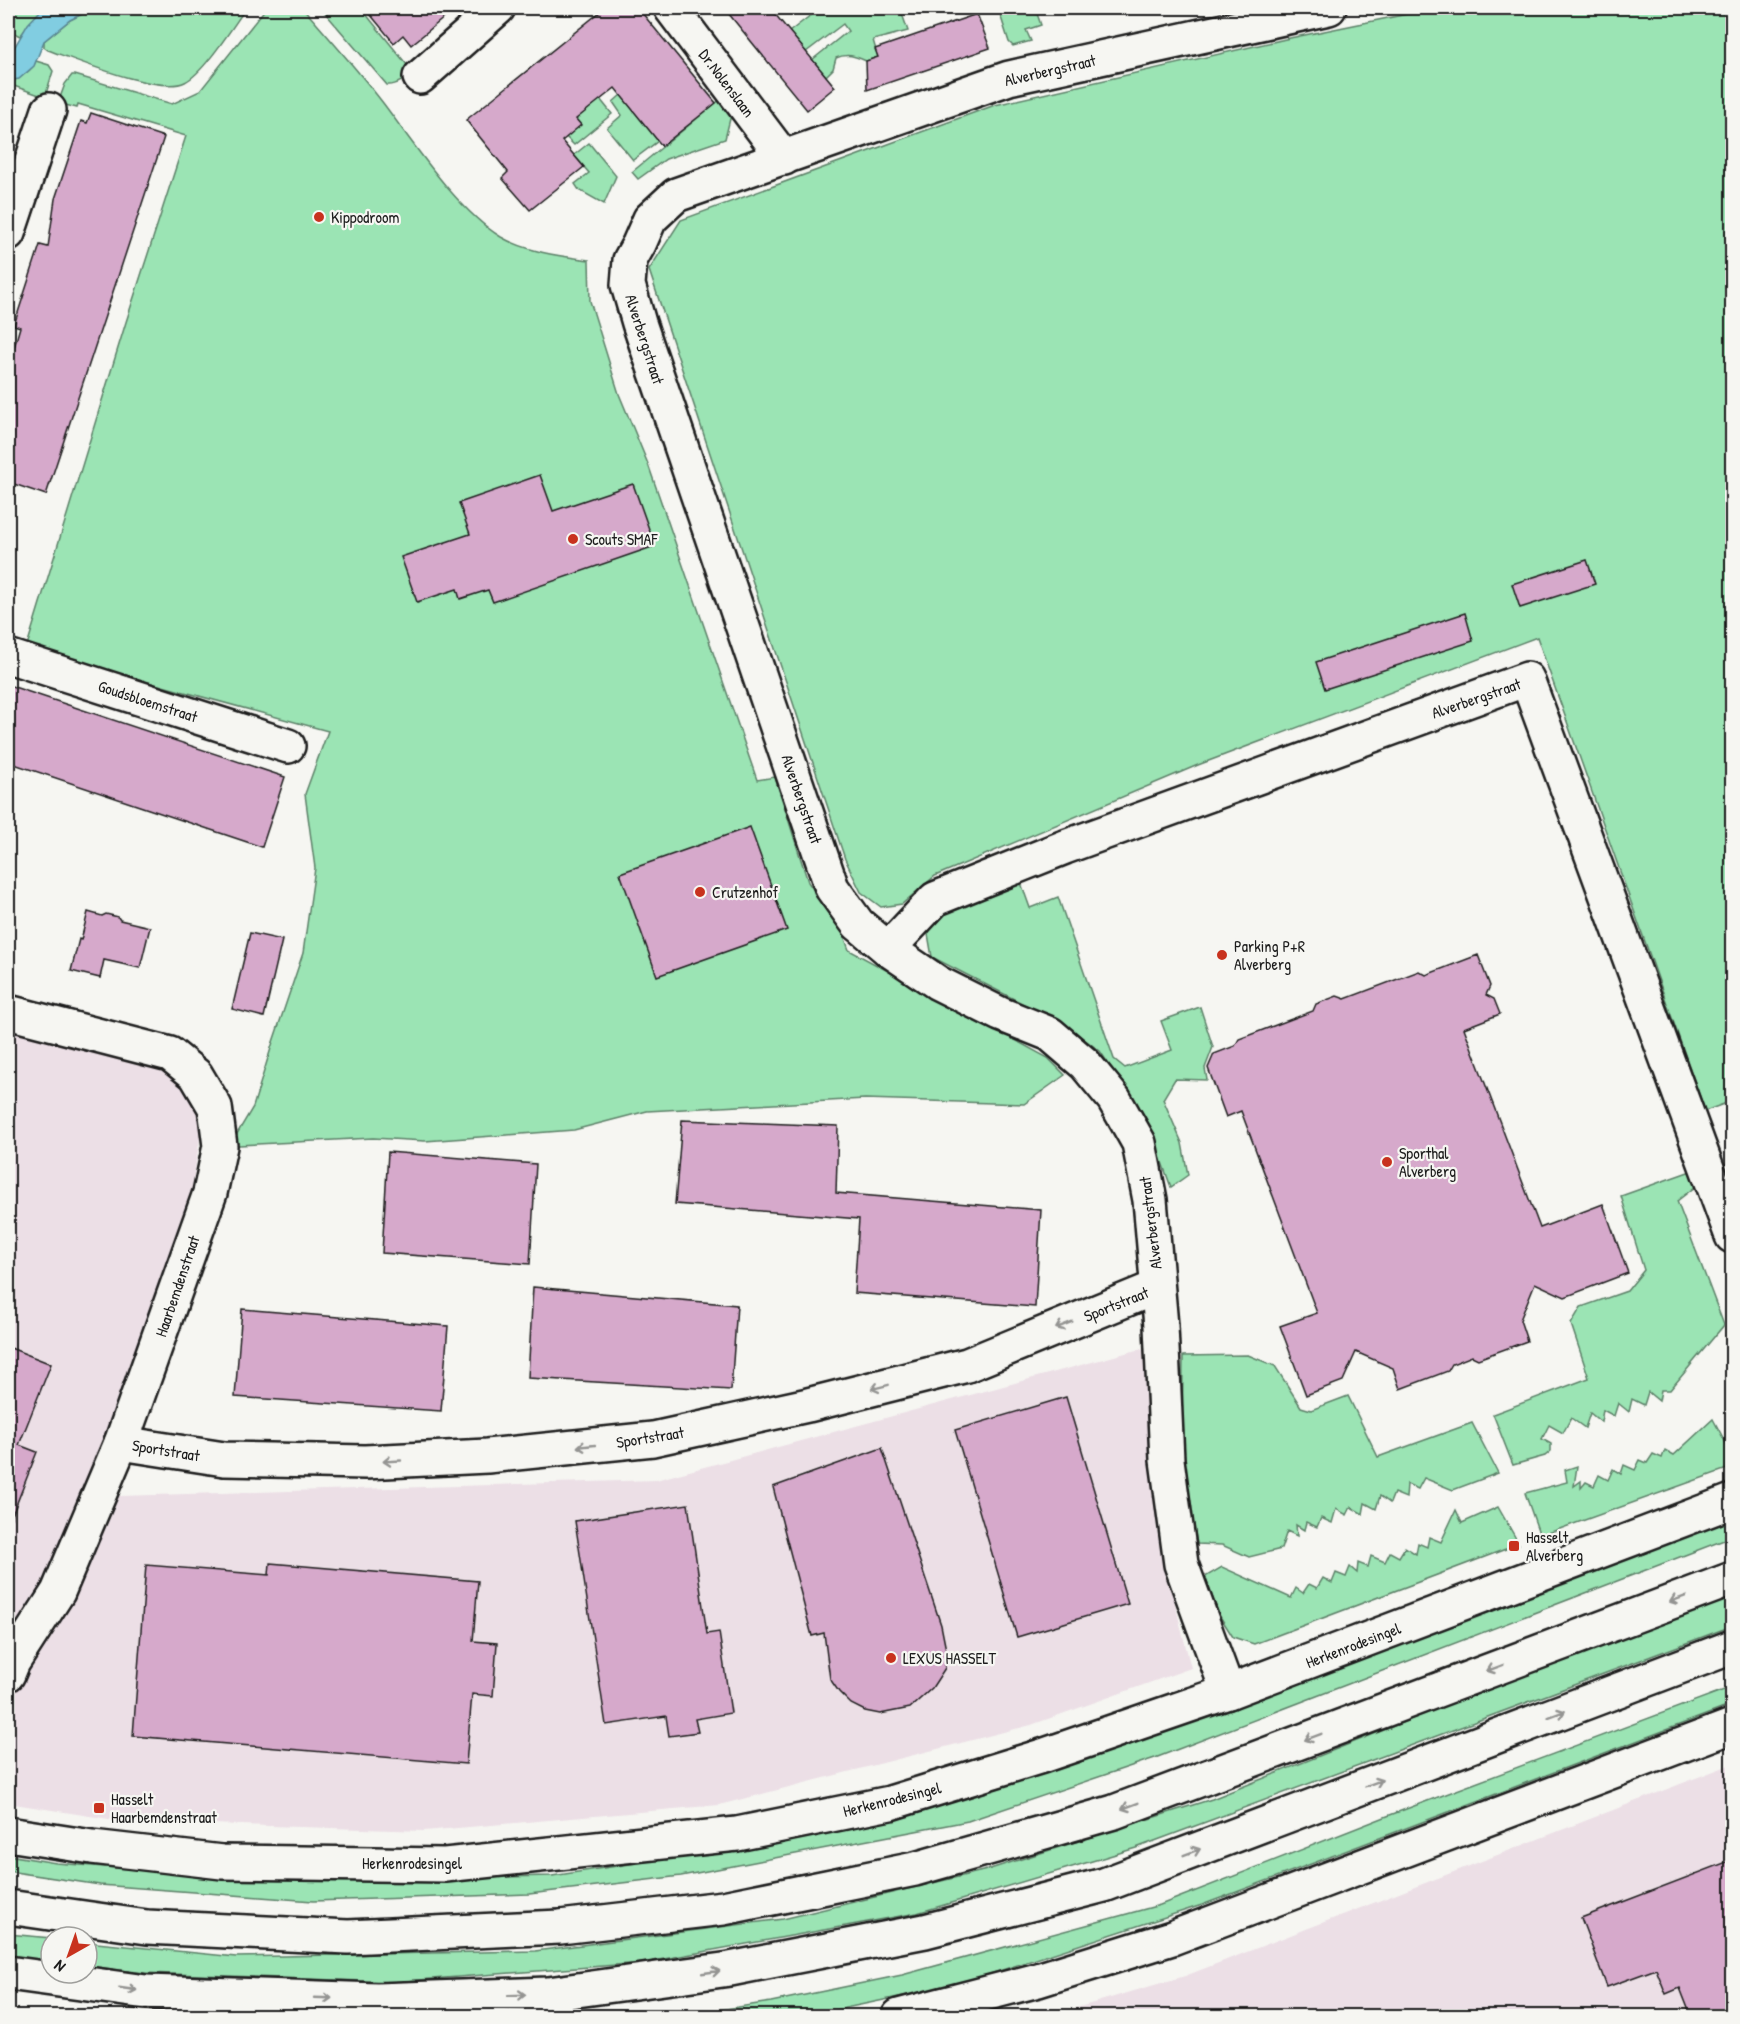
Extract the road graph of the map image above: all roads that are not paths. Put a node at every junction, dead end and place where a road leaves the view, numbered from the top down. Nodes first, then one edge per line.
1 (498, 8) edge
2 (671, 8) edge
3 (1329, 8) edge
4 (1282, 12) edge
5 (420, 77) dead end
6 (50, 110) dead end
7 (784, 158) junction
8 (8, 232) edge
9 (8, 656) edge
10 (288, 746) dead end
11 (888, 949) junction
12 (8, 1012) edge
13 (1732, 1236) edge
14 (1157, 1287) junction
15 (122, 1443) junction
16 (1732, 1501) edge
17 (1732, 1579) edge
18 (1732, 1647) edge
19 (8, 1674) edge
20 (1228, 1692) junction
21 (1732, 1726) edge
22 (8, 1834) edge
23 (8, 1907) edge
24 (8, 1973) edge
25 (899, 2016) edge

1 - 5 main road
2 - 7 main road, Dr.Nolenslaan
3 - 4 main road, Alverbergstraat
4 - 7 main road, Alverbergstraat
6 - 8 main road
7 - 11 main road, Alverbergstraat
9 - 10 main road, Goudsbloemstraat
11 - 13 main road, Alverbergstraat
11 - 14 main road, Alverbergstraat
12 - 15 main road, Haarbemdenstraat
14 -> 15 main road, Sportstraat
14 - 20 main road, Alverbergstraat
15 - 19 main road, Haarbemdenstraat
16 - 20 main road, Herkenrodesingel
17 -> 23 main road
24 -> 18 main road
20 - 22 main road, Herkenrodesingel
21 - 25 main road

